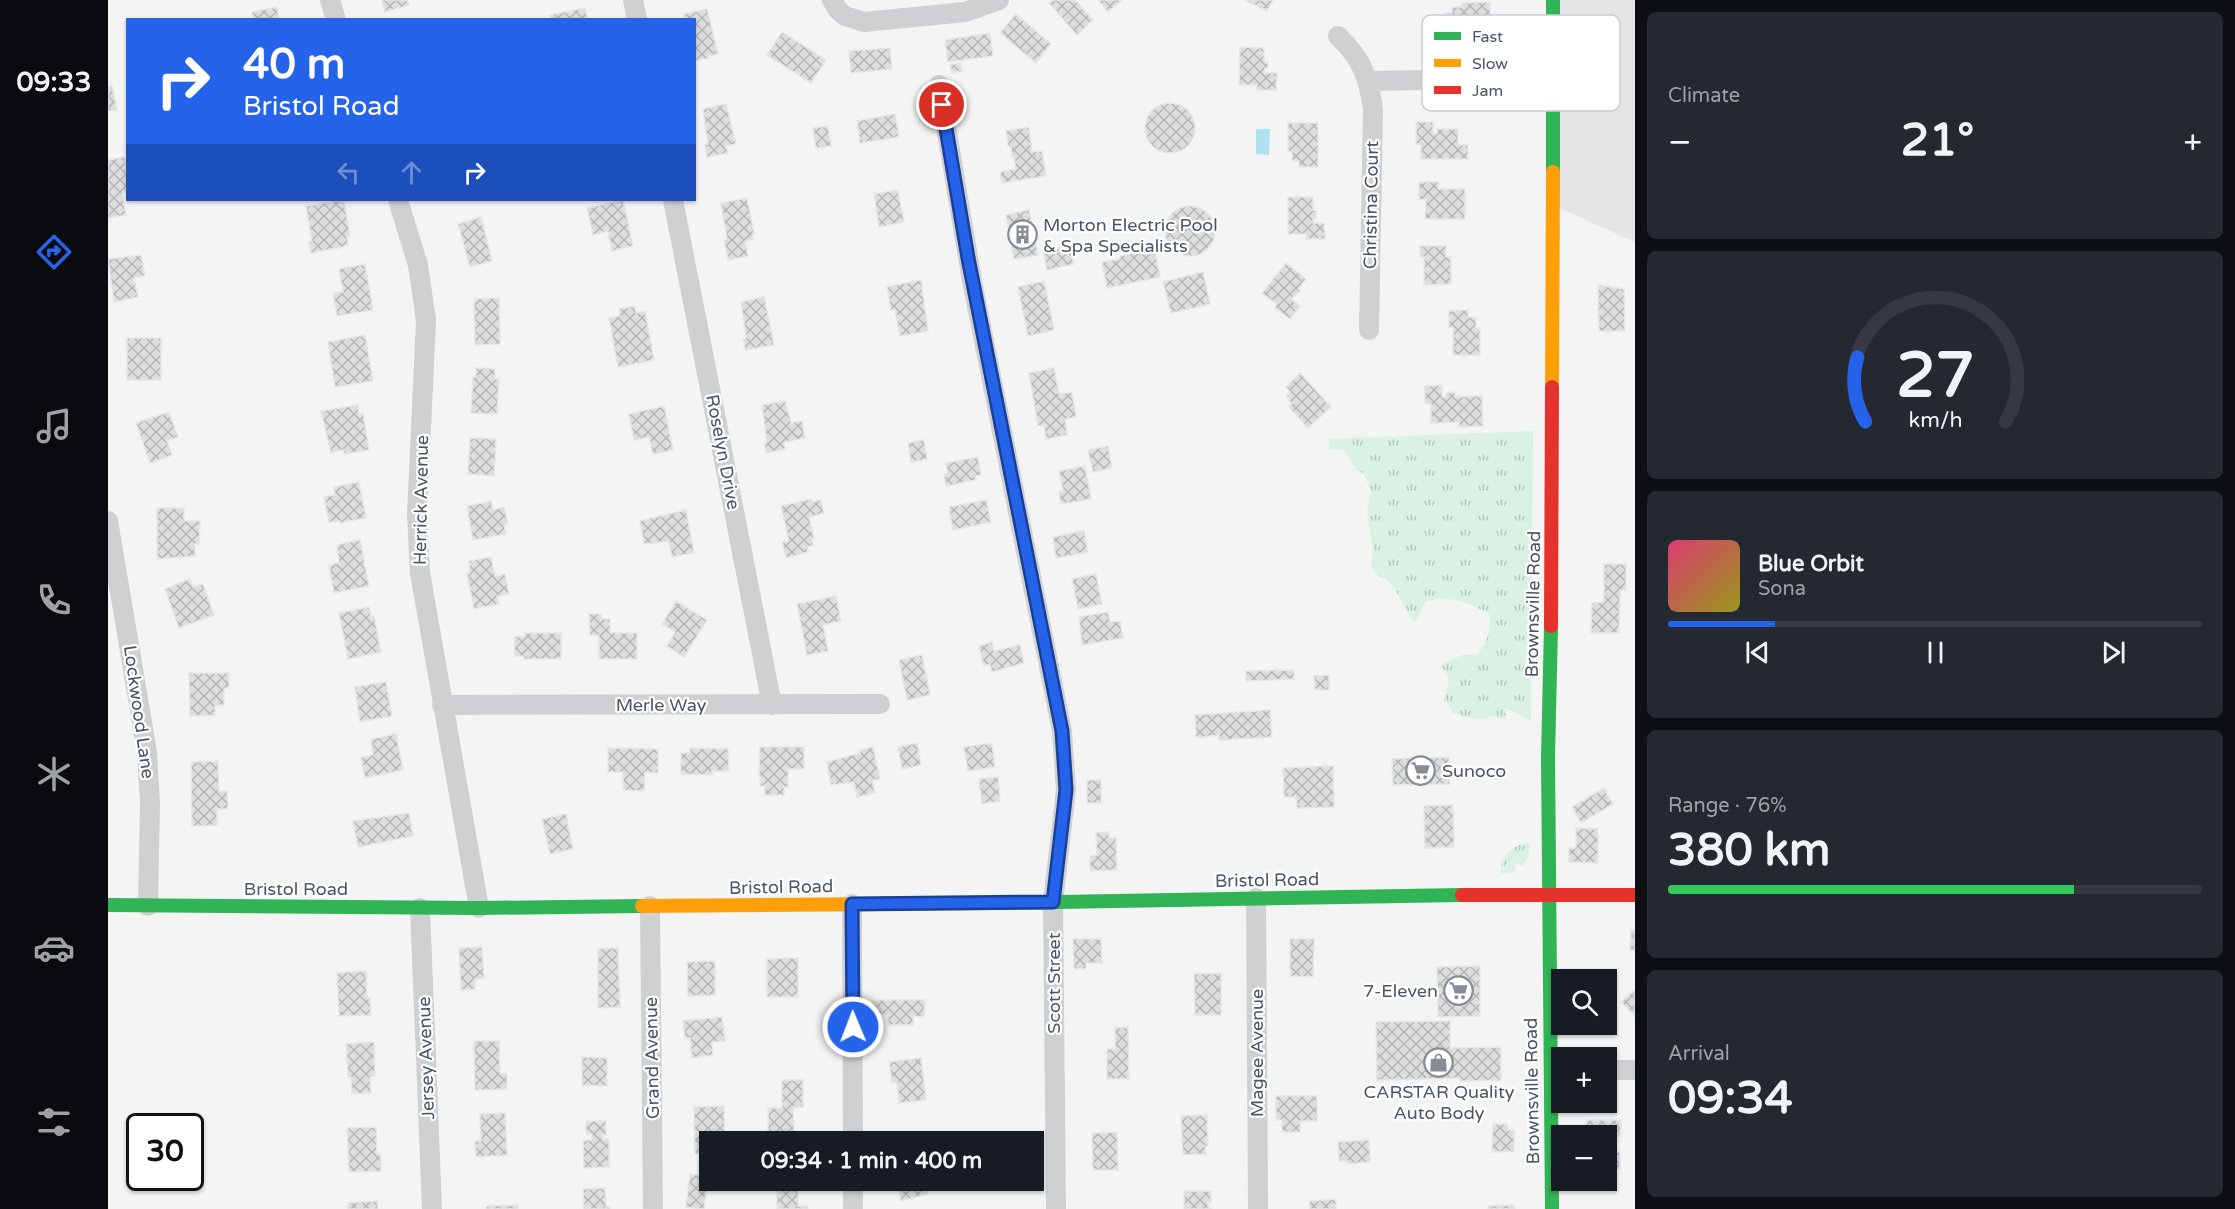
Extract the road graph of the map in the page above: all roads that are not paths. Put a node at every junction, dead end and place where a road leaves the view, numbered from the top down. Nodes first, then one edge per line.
1 (330, 0) edge
2 (633, 0) edge
3 (832, 0) edge
4 (999, 0) edge
5 (335, 18) edge
6 (637, 18) edge
7 (1338, 36) dead end
8 (1422, 80) edge
9 (1368, 81) junction
10 (939, 85) dead end
11 (1553, 111) edge
12 (398, 201) edge
13 (673, 201) edge
14 (1369, 330) dead end
15 (108, 520) edge
16 (880, 704) dead end
17 (442, 705) junction
18 (772, 705) junction
19 (1548, 895) junction
20 (1635, 895) edge
21 (1256, 898) junction
22 (1053, 902) junction
23 (852, 904) junction
24 (108, 906) edge
25 (148, 906) junction
26 (650, 906) junction
27 (420, 908) junction
28 (479, 908) junction
29 (1555, 1047) edge
30 (1617, 1070) edge
31 (1635, 1070) edge
32 (1555, 1113) edge
33 (853, 1131) edge
34 (853, 1191) edge
35 (432, 1209) edge
36 (654, 1209) edge
37 (853, 1209) edge
38 (1056, 1209) edge
39 (1258, 1209) edge
40 (1552, 1209) edge

1 - 5 street
2 - 6 street
3 - 4 street
7 - 9 street, Christina Court
8 - 9 street
9 - 14 street, Christina Court
10 - 22 street, Scott Street
11 - 19 main road, Brownsville Road
12 - 17 street, Herrick Avenue
13 - 18 street, Roselyn Drive
15 - 25 street, Lockwood Lane
16 - 18 street, Merle Way
17 - 18 street, Merle Way
17 - 28 street, Herrick Avenue
19 - 20 main road, Bristol Road
19 - 21 main road, Bristol Road
19 - 29 main road, Brownsville Road
21 - 22 main road, Bristol Road
21 - 39 street, Magee Avenue
22 - 23 main road, Bristol Road
22 - 38 street, Scott Street
23 - 26 main road, Bristol Road
23 - 33 street
24 - 25 main road, Bristol Road
25 - 27 main road, Bristol Road
26 - 28 main road, Bristol Road
26 - 36 street, Grand Avenue
27 - 28 main road, Bristol Road
27 - 35 street, Jersey Avenue
30 - 31 street
32 - 40 main road, Brownsville Road
34 - 37 street

